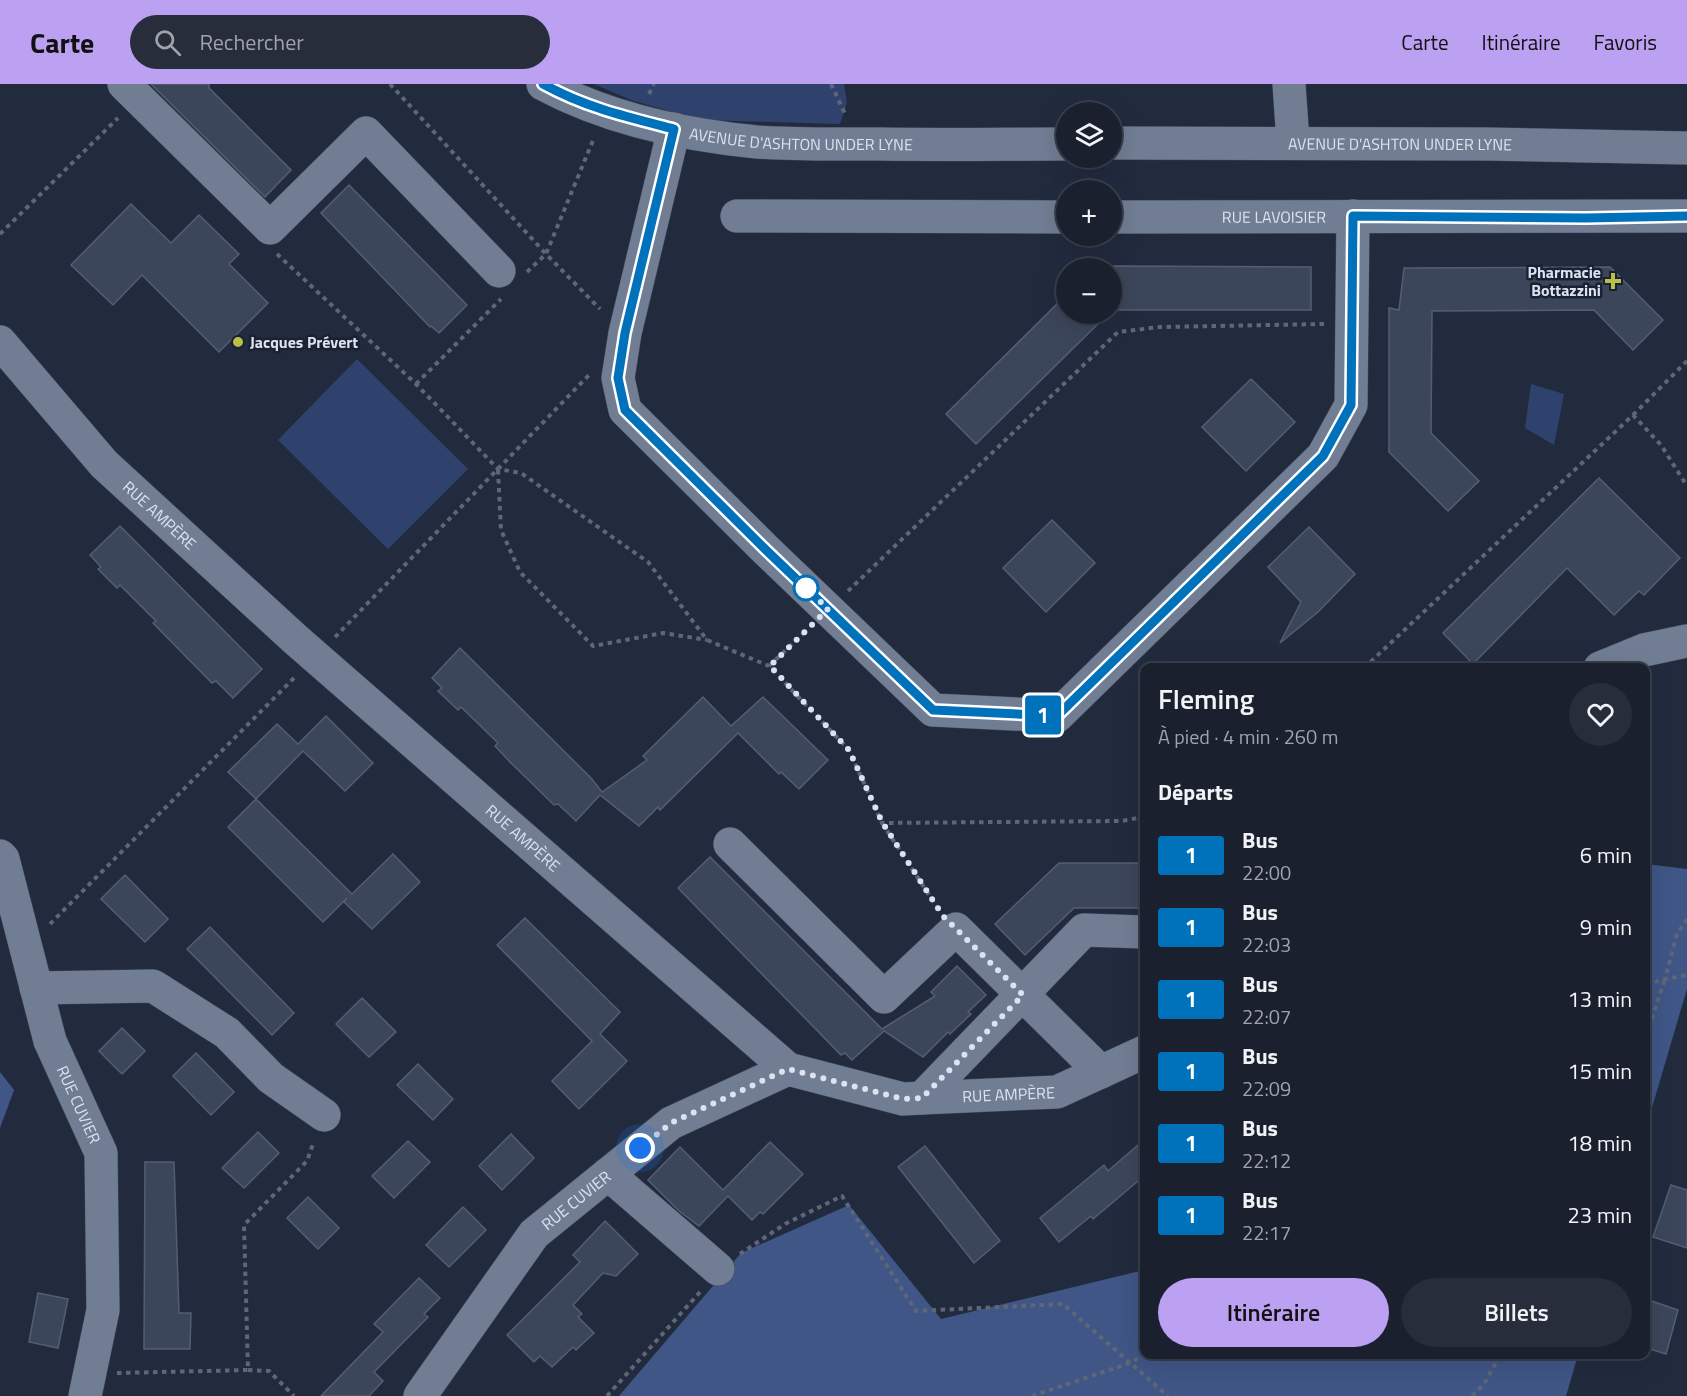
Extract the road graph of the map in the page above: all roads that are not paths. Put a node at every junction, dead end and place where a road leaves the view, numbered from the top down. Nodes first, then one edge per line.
1 (543, 84) edge
2 (1289, 84) edge
3 (124, 98) edge
4 (674, 129) junction
5 (1293, 142) junction
6 (1122, 143) edge
7 (1056, 144) edge
8 (1687, 148) edge
9 (737, 216) dead end
10 (1353, 216) junction
11 (1687, 216) edge
12 (1056, 217) edge
13 (1122, 217) edge
14 (499, 271) dead end
15 (0, 342) edge
16 (1687, 641) edge
17 (1612, 663) edge
18 (730, 844) dead end
19 (0, 856) edge
20 (1140, 932) edge
21 (36, 988) junction
22 (1023, 995) junction
23 (1140, 1054) edge
24 (788, 1069) junction
25 (1101, 1072) junction
26 (922, 1098) junction
27 (324, 1115) road end
28 (608, 1174) junction
29 (718, 1269) road end
30 (87, 1385) edge
31 (420, 1396) edge

1 - 4 street, AVENUE D'ASHTON UNDER LYNE
2 - 5 street
3 - 14 street
4 - 7 street, AVENUE D'ASHTON UNDER LYNE
4 - 10 street
5 - 6 street, AVENUE D'ASHTON UNDER LYNE
5 - 8 street, AVENUE D'ASHTON UNDER LYNE
9 - 12 street
10 - 11 street, RUE LAVOISIER
10 - 13 street, RUE LAVOISIER
15 - 24 street, RUE AMPÈRE
16 - 17 street
18 - 22 street
19 - 21 street, RUE CUVIER
20 - 22 street
21 - 27 street
21 - 30 street, RUE CUVIER
22 - 25 street
22 - 26 street
23 - 25 street, RUE AMPÈRE
24 - 26 street, RUE AMPÈRE
24 - 28 street, RUE CUVIER
25 - 26 street, RUE AMPÈRE
28 - 29 street
28 - 31 street, RUE CUVIER

